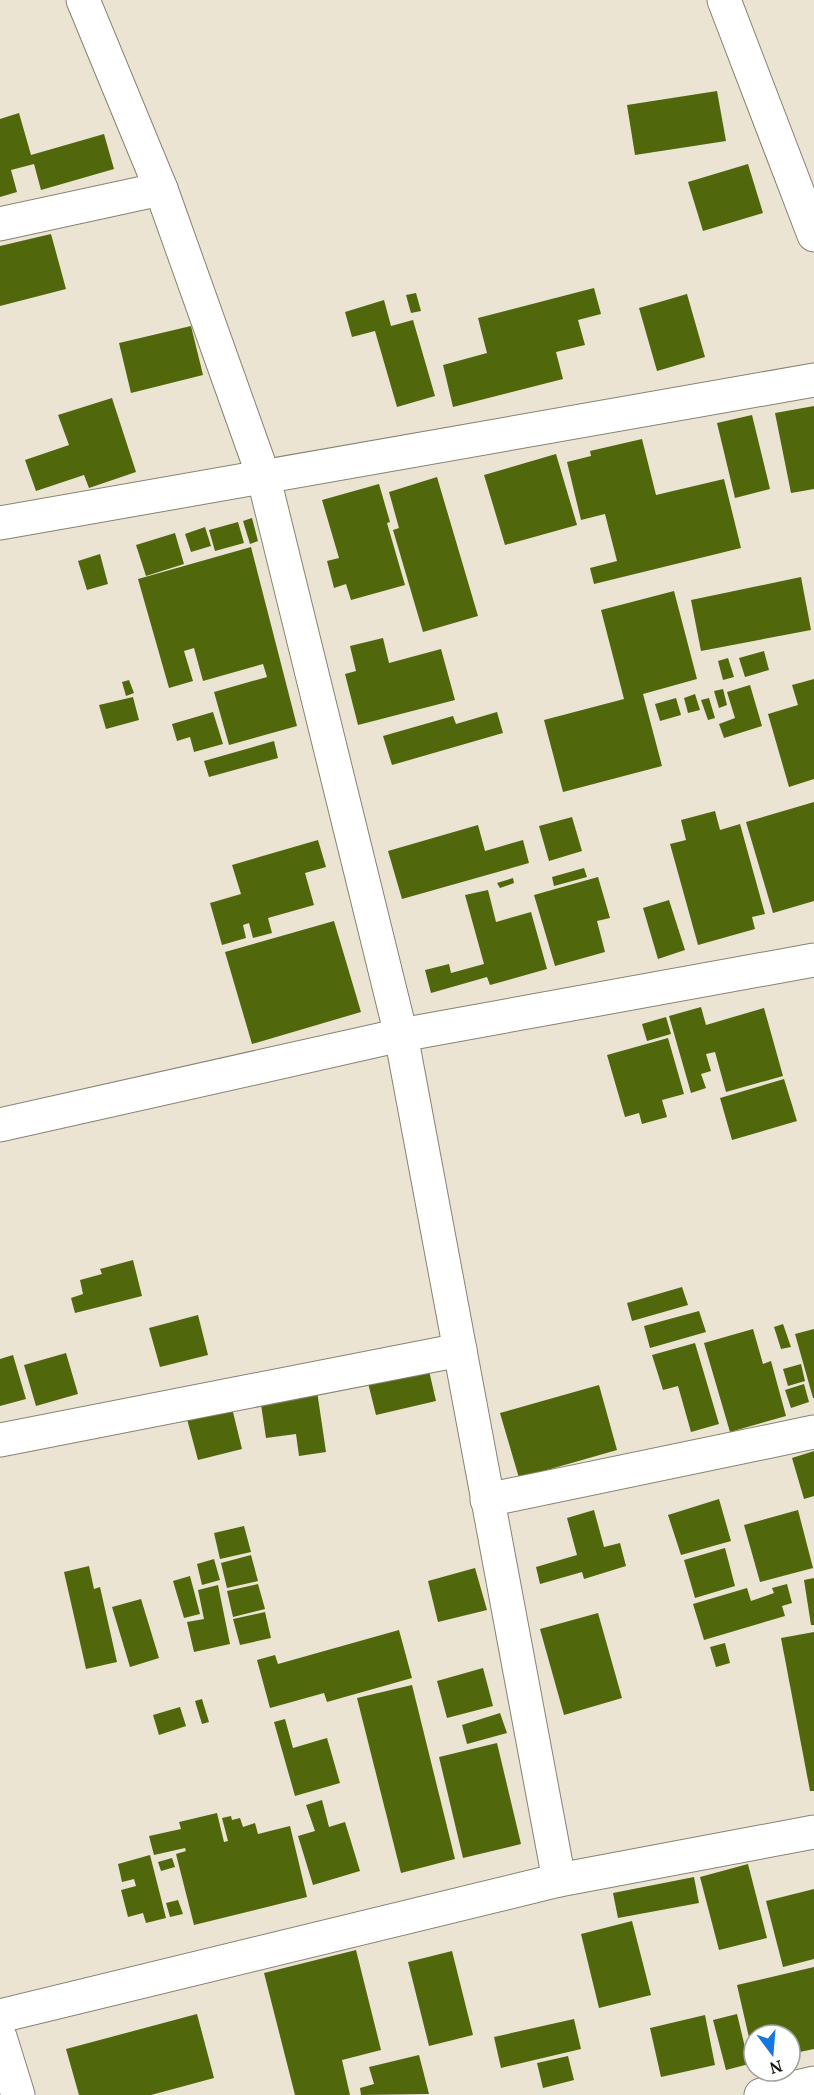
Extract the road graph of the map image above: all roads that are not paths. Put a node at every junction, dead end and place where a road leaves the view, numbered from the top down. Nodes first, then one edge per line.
1 (82, 0) edge
2 (724, 0) edge
3 (161, 189) junction
4 (0, 224) edge
5 (814, 235) edge
6 (814, 380) edge
7 (263, 475) junction
8 (0, 523) edge
9 (814, 960) edge
10 (401, 1035) junction
11 (0, 1125) edge
12 (460, 1350) junction
13 (814, 1432) edge
14 (0, 1440) edge
15 (488, 1500) junction
16 (814, 1832) edge
17 (559, 1880) junction
18 (0, 2016) edge
19 (0, 2037) edge
20 (814, 2084) edge
21 (18, 2095) edge
22 (761, 2095) edge

1 - 3 street
2 - 5 street
3 - 4 street
3 - 7 street
6 - 7 street
7 - 8 street
7 - 10 street
9 - 10 street
10 - 11 street
10 - 12 street
12 - 14 street
12 - 15 street
13 - 15 street
15 - 17 street
16 - 17 street
17 - 18 street
19 - 21 street
20 - 22 street

